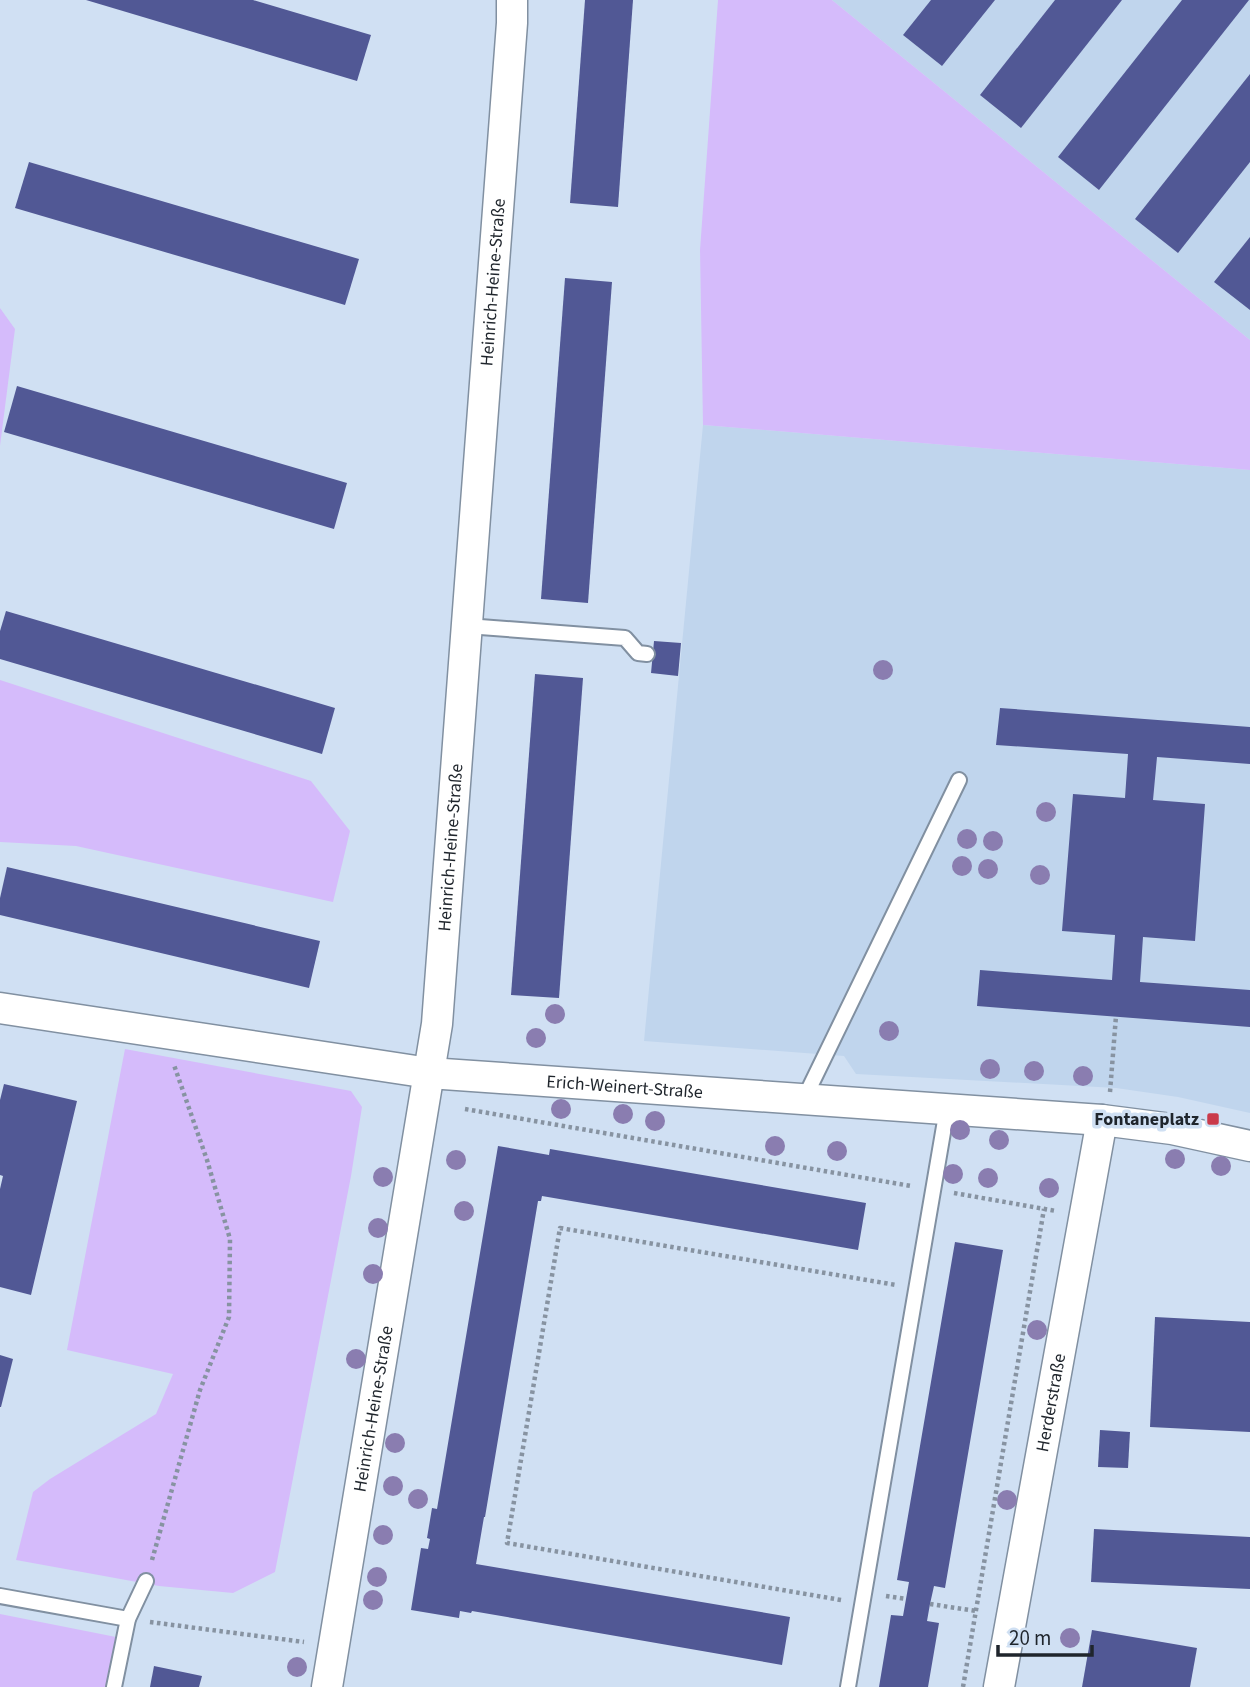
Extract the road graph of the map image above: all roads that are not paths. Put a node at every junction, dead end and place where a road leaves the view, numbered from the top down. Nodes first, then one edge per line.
1 (512, 0) edge
2 (467, 626) junction
3 (647, 654) dead end
4 (959, 780) dead end
5 (0, 1008) edge
6 (429, 1073) junction
7 (804, 1099) junction
8 (947, 1109) junction
9 (1102, 1120) junction
10 (1250, 1146) edge
11 (146, 1581) road end
12 (0, 1596) edge
13 (128, 1619) junction
14 (114, 1687) edge
15 (327, 1687) edge
16 (848, 1687) edge
17 (999, 1687) edge

1 - 2 street, Heinrich-Heine-Straße
2 - 3 lane
2 - 6 street, Heinrich-Heine-Straße
4 - 7 lane
5 - 6 street, Erich-Weinert-Straße
6 - 7 street, Erich-Weinert-Straße
6 - 15 street, Heinrich-Heine-Straße
7 - 8 street, Erich-Weinert-Straße
8 - 9 street, Erich-Weinert-Straße
8 - 16 lane
9 - 10 street, Erich-Weinert-Straße
9 - 17 street, Herderstraße
11 - 13 lane
12 - 13 lane
13 - 14 lane

